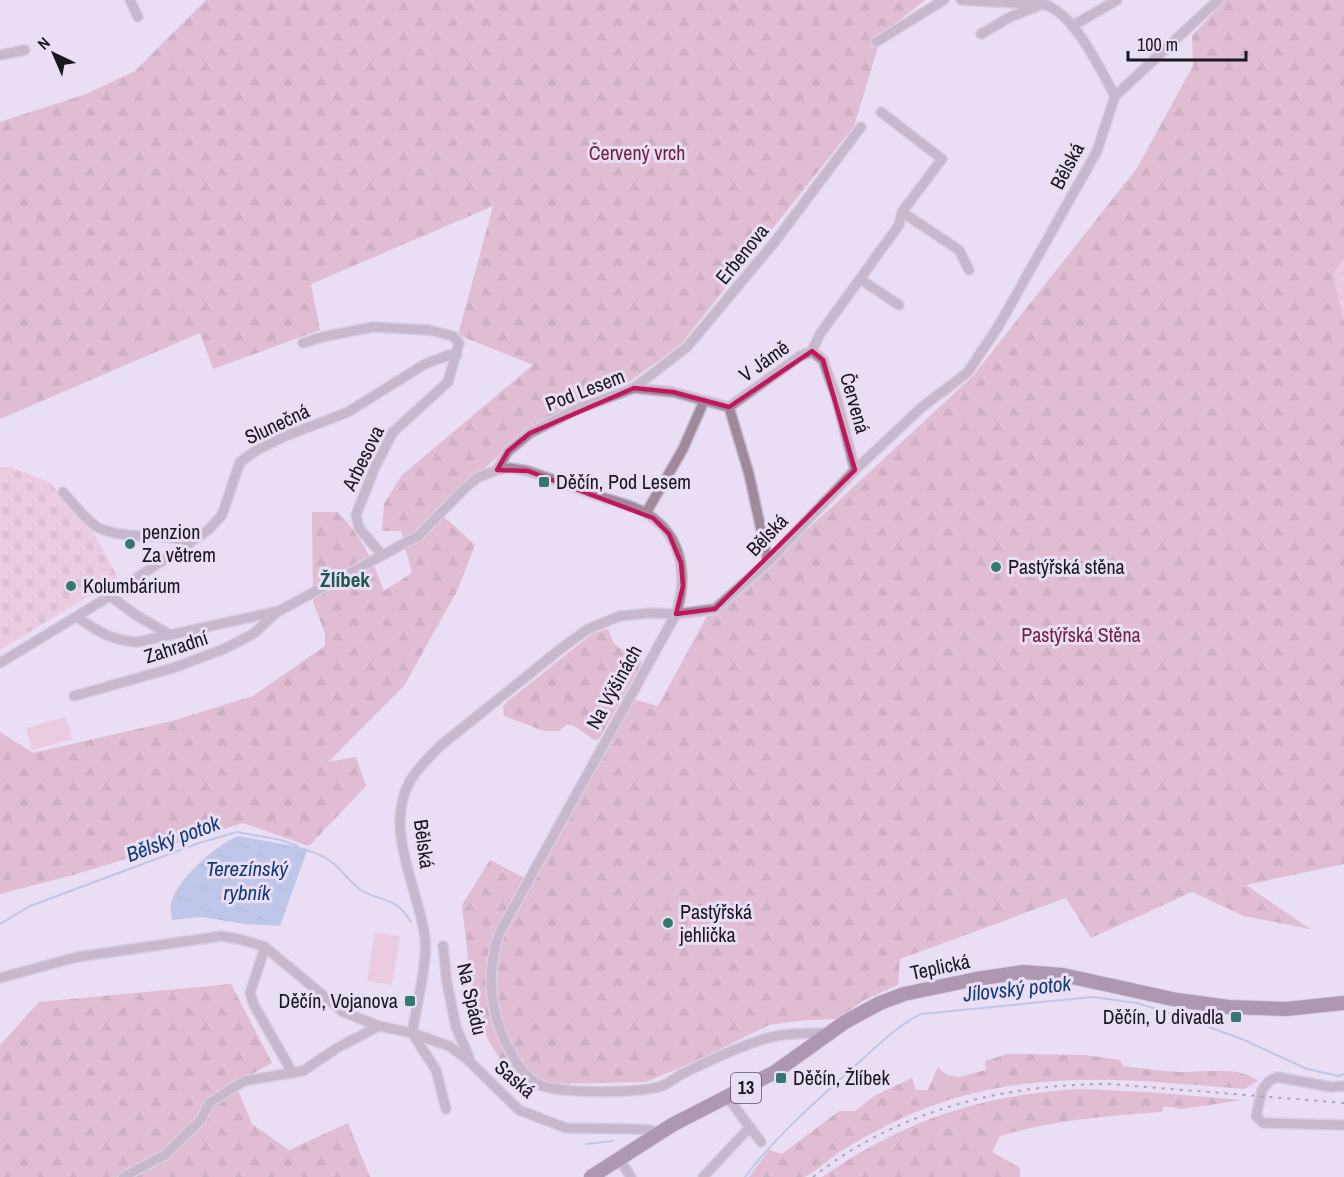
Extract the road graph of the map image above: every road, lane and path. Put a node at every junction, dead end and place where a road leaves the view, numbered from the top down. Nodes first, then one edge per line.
1 (130, 0) edge
2 (944, 0) edge
3 (961, 0) edge
4 (1117, 0) edge
5 (1218, 0) edge
6 (1041, 5) junction
7 (138, 17) dead end
8 (1072, 26) junction
9 (981, 34) dead end
10 (876, 42) dead end
11 (25, 50) dead end
12 (0, 55) edge
13 (1115, 96) junction
14 (881, 112) dead end
15 (861, 127) dead end
16 (902, 212) junction
17 (969, 270) dead end
18 (860, 279) junction
19 (899, 305) dead end
20 (303, 343) dead end
21 (812, 351) junction
22 (457, 355) junction
23 (634, 388) junction
24 (705, 401) junction
25 (729, 407) junction
26 (497, 470) junction
27 (855, 470) junction
28 (63, 492) dead end
29 (646, 513) junction
30 (190, 543) junction
31 (378, 557) junction
32 (768, 562) junction
33 (110, 596) junction
34 (279, 611) junction
35 (676, 614) junction
36 (77, 617) junction
37 (170, 635) junction
38 (0, 663) edge
39 (74, 696) dead end
40 (442, 946) dead end
41 (265, 947) junction
42 (0, 978) edge
43 (1344, 1003) edge
44 (379, 1026) junction
45 (412, 1033) junction
46 (828, 1034) junction
47 (468, 1060) junction
48 (292, 1072) junction
49 (1344, 1086) edge
50 (728, 1098) junction
51 (446, 1109) dead end
52 (1344, 1125) edge
53 (750, 1127) junction
54 (659, 1133) junction
55 (761, 1142) dead end
56 (620, 1160) junction
57 (123, 1177) edge
58 (591, 1177) edge
59 (631, 1177) edge
60 (703, 1177) edge

1 - 7 street
2 - 10 street
3 - 6 street
4 - 8 street
5 - 13 street, Bělská
6 - 8 street
6 - 9 street
8 - 13 street
11 - 12 street
13 - 27 street, Bělská
14 - 16 street, V Jámě
15 - 23 street, Erbenova
16 - 17 street
16 - 18 street, V Jámě
18 - 19 street
18 - 21 street, V Jámě
20 - 22 street
21 - 25 street, V Jámě
21 - 27 street, Červená
22 - 30 street, Slunečná
22 - 31 street, Arbesova
23 - 24 street, Pod Lesem
23 - 26 street, Pod Lesem
24 - 25 street, V Jámě
24 - 29 street
25 - 32 street
26 - 29 street, Na Výšinách
26 - 31 street, Na Výšinách
27 - 32 street, Bělská
28 - 30 street
29 - 35 street, Na Výšinách
30 - 33 street, Slunečná
31 - 34 street, Na Výšinách
32 - 35 street, Bělská
33 - 36 street, Slunečná
33 - 37 street
34 - 37 street, Na Výšinách
34 - 39 street, Zahradní
35 - 45 street, Bělská
35 - 46 street, Na Výšinách
36 - 37 street, Na Výšinách
36 - 38 street, Slunečná
40 - 47 street, Na Spádu
41 - 42 street, Saská
41 - 44 street, Saská
41 - 48 street
43 - 46 main road, Teplická / 13
44 - 45 street, Saská
44 - 48 street
45 - 47 street, Saská
45 - 51 street
46 - 50 main road, Teplická / 13
47 - 54 street, Saská
48 - 57 street
49 - 52 street
50 - 53 street
50 - 54 main road, Teplická / 13
53 - 55 street
53 - 60 street
54 - 56 main road, Teplická / 13
56 - 58 main road, Teplická / 13
56 - 59 street

